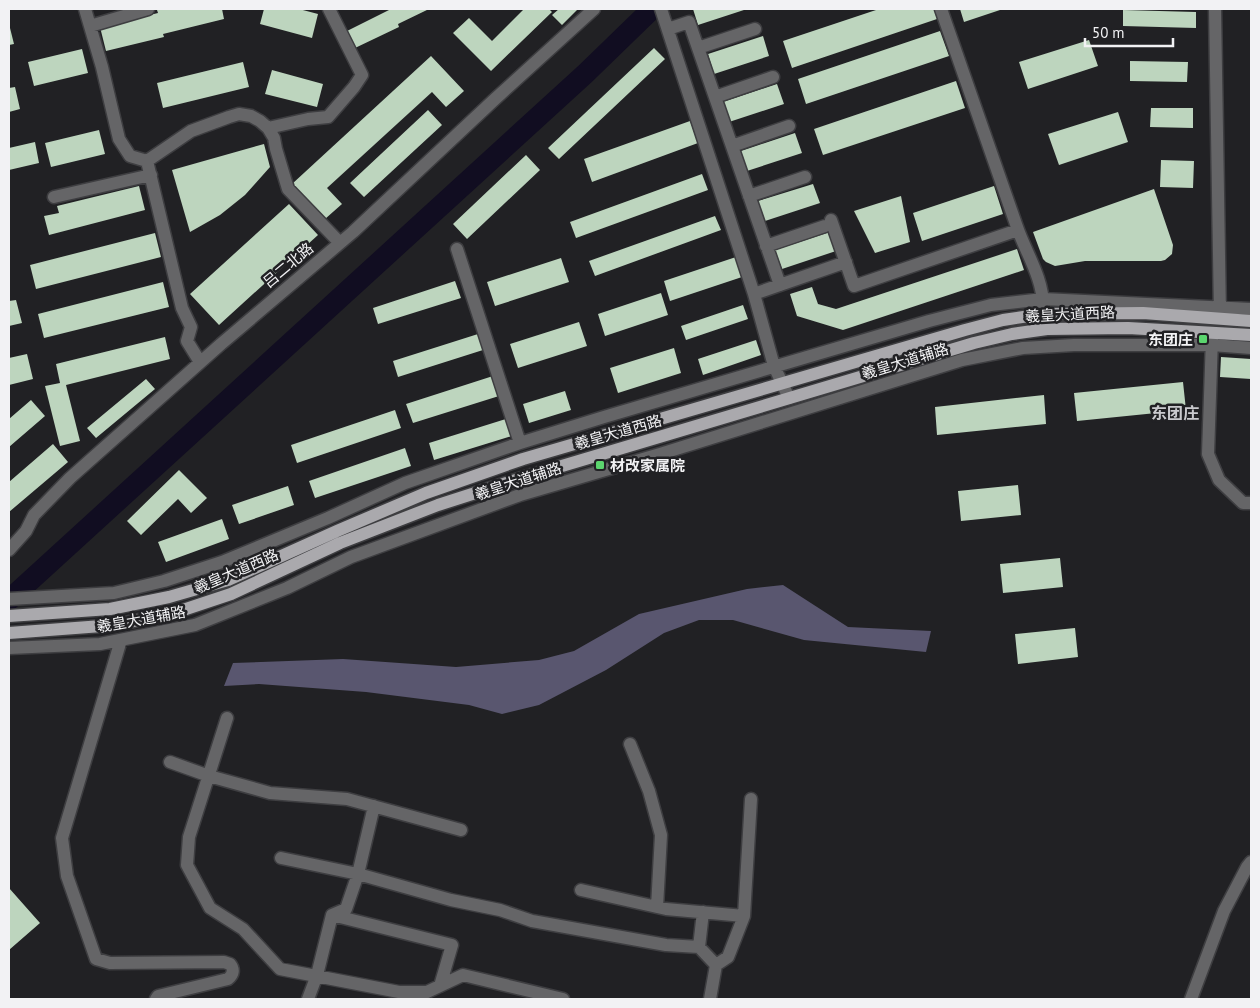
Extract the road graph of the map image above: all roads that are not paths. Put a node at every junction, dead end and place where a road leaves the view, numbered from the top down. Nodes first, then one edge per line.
1 (85, 9) edge
2 (148, 9) edge
3 (329, 9) edge
4 (594, 9) edge
5 (941, 9) edge
6 (1215, 9) edge
7 (662, 12) edge
8 (90, 26) junction
9 (668, 29) junction
10 (755, 29) dead end
11 (698, 48) junction
12 (773, 77) dead end
13 (715, 97) junction
14 (789, 126) dead end
15 (268, 128) junction
16 (732, 146) junction
17 (147, 161) junction
18 (151, 175) junction
19 (805, 177) dead end
20 (749, 196) junction
21 (54, 197) dead end
22 (1018, 230) junction
23 (340, 243) junction
24 (766, 246) junction
25 (457, 249) dead end
26 (846, 262) junction
27 (780, 285) junction
28 (754, 294) junction
29 (1043, 299) junction
30 (1251, 309) edge
31 (1220, 313) junction
32 (1043, 314) junction
33 (1251, 321) edge
34 (1251, 335) edge
35 (1212, 339) junction
36 (1251, 348) edge
37 (200, 362) junction
38 (774, 366) junction
39 (782, 384) junction
40 (789, 398) junction
41 (520, 443) junction
42 (1251, 503) edge
43 (34, 515) junction
44 (9, 536) edge
45 (9, 550) edge
46 (13, 599) edge
47 (9, 616) edge
48 (9, 633) edge
49 (121, 640) junction
50 (9, 648) edge
51 (227, 718) dead end
52 (630, 744) dead end
53 (170, 762) dead end
54 (209, 776) junction
55 (751, 799) dead end
56 (374, 806) junction
57 (462, 830) dead end
58 (281, 858) dead end
59 (1251, 862) edge
60 (358, 874) junction
61 (581, 890) dead end
62 (657, 907) junction
63 (703, 912) junction
64 (332, 915) junction
65 (744, 916) junction
66 (699, 947) junction
67 (716, 965) junction
68 (317, 975) junction
69 (440, 986) junction
70 (156, 999) edge
71 (308, 999) edge
72 (563, 999) edge
73 (710, 999) edge
74 (1191, 999) edge

1 - 8 street
2 - 8 street
3 - 15 street
4 - 23 street, 吕二北路
5 - 22 street
6 - 31 street
7 - 9 street
8 - 17 street
9 - 11 street
9 - 28 street
10 - 11 street
11 - 13 street
12 - 13 street
13 - 16 street
14 - 16 street
15 - 17 street
15 - 23 street
16 - 20 street
17 - 18 street
18 - 21 street
18 - 37 street
19 - 20 street
20 - 24 street
22 - 26 street
22 - 29 street
23 - 37 street, 吕二北路
24 - 26 street
24 - 27 street
25 - 41 street
26 - 27 street
27 - 28 street
28 - 38 street
29 - 31 street, 羲皇大道辅路
29 - 32 street
29 - 38 street, 羲皇大道辅路
30 - 31 street, 羲皇大道辅路
31 - 32 main road, 羲皇大道西路
31 - 33 main road, 羲皇大道西路
32 - 39 main road, 羲皇大道西路
34 - 35 main road, 羲皇大道西路
35 - 36 street, 羲皇大道辅路
35 - 40 main road, 羲皇大道西路
35 - 42 street
35 - 49 street, 羲皇大道辅路
37 - 43 street, 吕二北路
38 - 39 street
38 - 41 street, 羲皇大道辅路
39 - 40 street
39 - 47 main road, 羲皇大道西路
40 - 48 main road, 羲皇大道西路
41 - 46 street, 羲皇大道辅路
43 - 44 street
43 - 45 street, 吕二北路
49 - 50 street, 羲皇大道辅路
49 - 70 street
51 - 54 street
52 - 62 street
53 - 54 street
54 - 56 street
54 - 68 street
55 - 65 street
56 - 57 street
56 - 60 street
58 - 60 street
59 - 74 street
60 - 64 street
60 - 66 street
61 - 62 street
62 - 63 street
63 - 65 street
63 - 66 street
64 - 68 street
64 - 69 street
65 - 67 street
66 - 67 street
67 - 73 street
68 - 69 street
68 - 71 street
69 - 72 street

